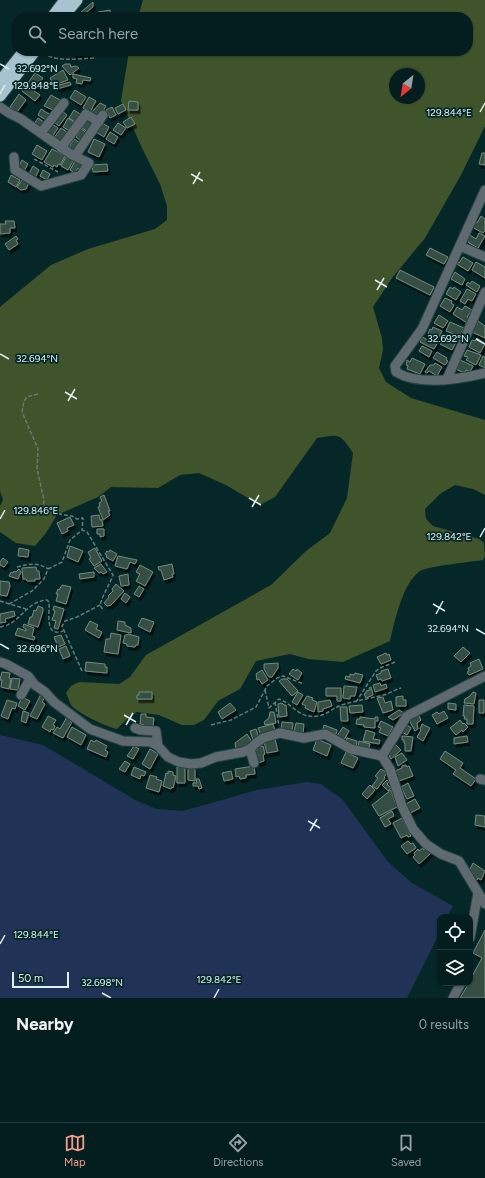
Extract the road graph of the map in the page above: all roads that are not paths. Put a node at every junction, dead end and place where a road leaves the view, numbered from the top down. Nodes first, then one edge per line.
1 (66, 0) edge
2 (76, 0) edge
3 (56, 12) edge
4 (67, 12) edge
5 (20, 56) edge
6 (31, 56) edge
7 (0, 81) edge
8 (0, 96) edge
9 (64, 103) dead end
10 (0, 107) edge
11 (41, 133) junction
12 (61, 148) junction
13 (75, 156) junction
14 (14, 157) dead end
15 (485, 190) edge
16 (460, 246) junction
17 (485, 257) edge
18 (485, 292) edge
19 (485, 373) edge
20 (447, 379) junction
21 (0, 662) edge
22 (0, 666) edge
23 (19, 670) junction
24 (485, 676) edge
25 (30, 679) junction
26 (20, 695) dead end
27 (135, 728) dead end
28 (158, 746) junction
29 (250, 749) junction
30 (382, 756) junction
31 (254, 763) dead end
32 (478, 893) junction
33 (485, 904) edge
34 (473, 921) edge
35 (459, 986) edge
36 (453, 998) edge

1 - 3 highway
2 - 4 highway
5 - 7 highway
6 - 8 highway
9 - 11 street
10 - 11 street
11 - 12 street
12 - 13 street
12 - 13 street
13 - 14 street
15 - 16 street
16 - 17 street
16 - 20 street
18 - 20 street
19 - 20 street
21 - 23 street
22 - 23 street
23 - 25 street
24 - 30 street
25 - 26 street
25 - 28 street
27 - 28 street
28 - 29 street
29 - 30 street
29 - 31 street
30 - 32 street
32 - 33 street
32 - 34 street
35 - 36 street

